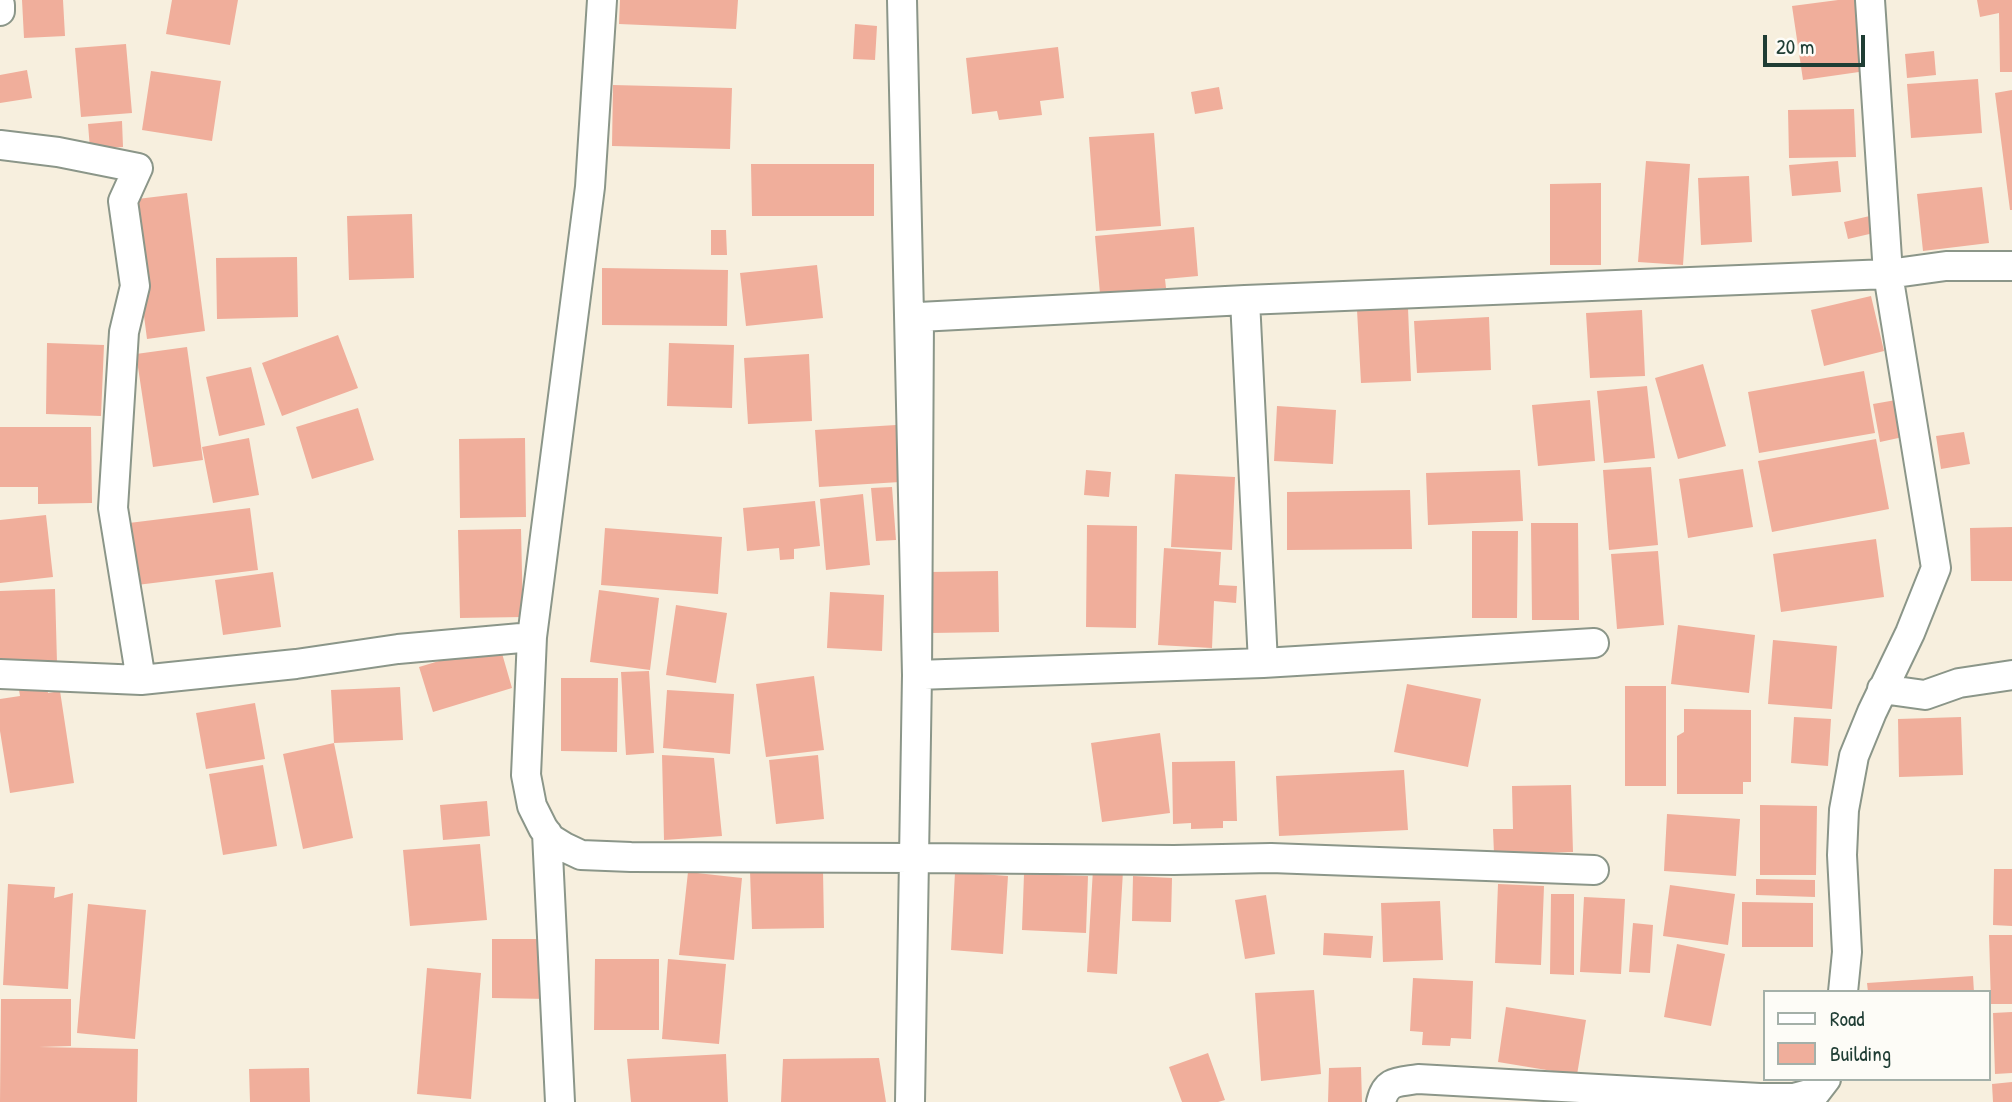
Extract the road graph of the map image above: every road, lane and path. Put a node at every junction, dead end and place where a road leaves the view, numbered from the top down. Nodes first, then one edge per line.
1 (602, 0) edge
2 (902, 0) edge
3 (1870, 0) edge
4 (0, 5) edge
5 (0, 11) edge
6 (0, 145) edge
7 (2012, 266) edge
8 (1888, 274) junction
9 (1245, 300) junction
10 (532, 637) junction
11 (1594, 643) dead end
12 (1263, 663) junction
13 (0, 674) edge
14 (2012, 675) edge
15 (917, 676) junction
16 (141, 680) junction
17 (1882, 689) junction
18 (547, 833) junction
19 (914, 858) junction
20 (1594, 870) dead end
21 (1843, 990) edge
22 (1820, 1091) edge
23 (560, 1102) edge
24 (910, 1102) edge
25 (1381, 1102) edge

1 - 10 street
2 - 15 street
3 - 8 street
4 - 5 street
6 - 16 street
7 - 8 street
8 - 9 street
8 - 17 street
9 - 12 street
9 - 15 street
10 - 16 street
10 - 18 street
11 - 12 street
12 - 15 street
13 - 16 street
14 - 17 street
15 - 19 street
17 - 21 street
18 - 19 street
18 - 23 street
19 - 20 street
19 - 24 street
22 - 25 street

